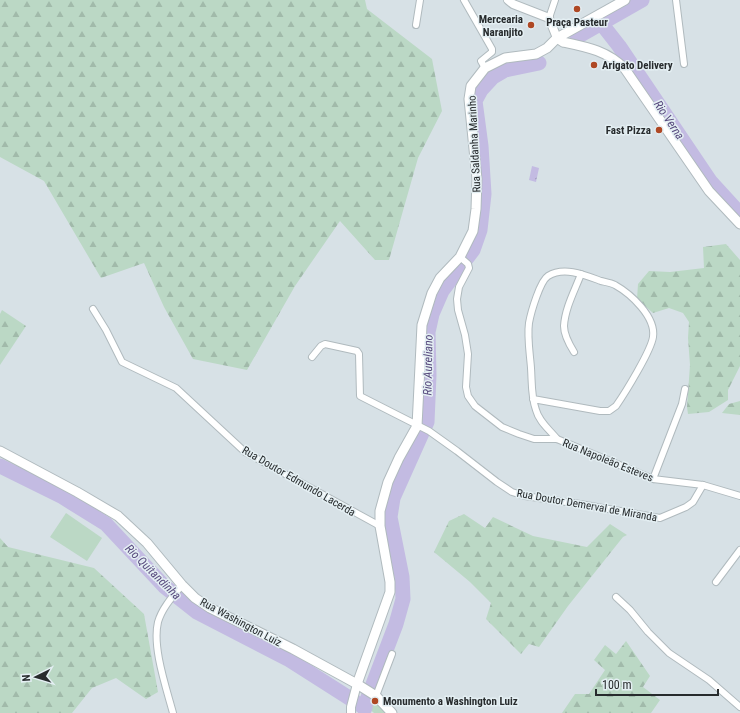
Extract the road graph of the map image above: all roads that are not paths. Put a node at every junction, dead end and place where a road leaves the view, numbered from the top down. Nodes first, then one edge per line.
1 (420, 0) edge
2 (464, 0) edge
3 (508, 0) edge
4 (555, 0) edge
5 (622, 0) edge
6 (676, 0) edge
7 (549, 18) junction
8 (416, 25) dead end
9 (557, 38) junction
10 (684, 64) dead end
11 (485, 68) junction
12 (740, 224) edge
13 (460, 257) junction
14 (581, 274) junction
15 (93, 309) dead end
16 (574, 352) dead end
17 (312, 357) dead end
18 (685, 388) dead end
19 (533, 399) junction
20 (417, 426) junction
21 (557, 439) junction
22 (0, 451) edge
23 (653, 479) junction
24 (703, 485) junction
25 (740, 496) edge
26 (380, 526) junction
27 (740, 550) edge
28 (716, 582) dead end
29 (182, 586) junction
30 (616, 597) dead end
31 (392, 654) dead end
32 (357, 684) junction
33 (376, 696) junction
34 (740, 707) edge
35 (351, 710) edge
36 (173, 713) edge
37 (392, 713) edge

1 - 8 street
2 - 11 street
3 - 7 street
4 - 7 street
5 - 9 main road
6 - 10 street
7 - 9 street
9 - 11 main road, Rua Saldanha Marinho
9 - 12 main road
11 - 13 main road, Rua Saldanha Marinho
13 - 20 main road, Rua Saldanha Marinho
13 - 21 street, Rua Napoleão Esteves
14 - 16 street
14 - 19 street
14 - 19 street
15 - 26 street, Rua Doutor Edmundo Lacerda
17 - 20 street, Rua Doutor Demerval de Miranda
18 - 23 street
19 - 21 street
20 - 24 street, Rua Doutor Demerval de Miranda
20 - 26 main road, Rua Saldanha Marinho
21 - 23 street, Rua Napoleão Esteves
22 - 29 main road, Rua Washington Luiz
23 - 24 street, Rua Napoleão Esteves
24 - 25 street, Rua Napoleão Esteves
26 - 32 main road, Rua Saldanha Marinho
27 - 28 street
29 - 32 main road, Rua Washington Luiz
29 - 36 street
30 - 34 street
31 - 33 street
32 - 33 main road, Rua Washington Luiz
32 - 35 street
33 - 37 main road, Rua Washington Luiz

